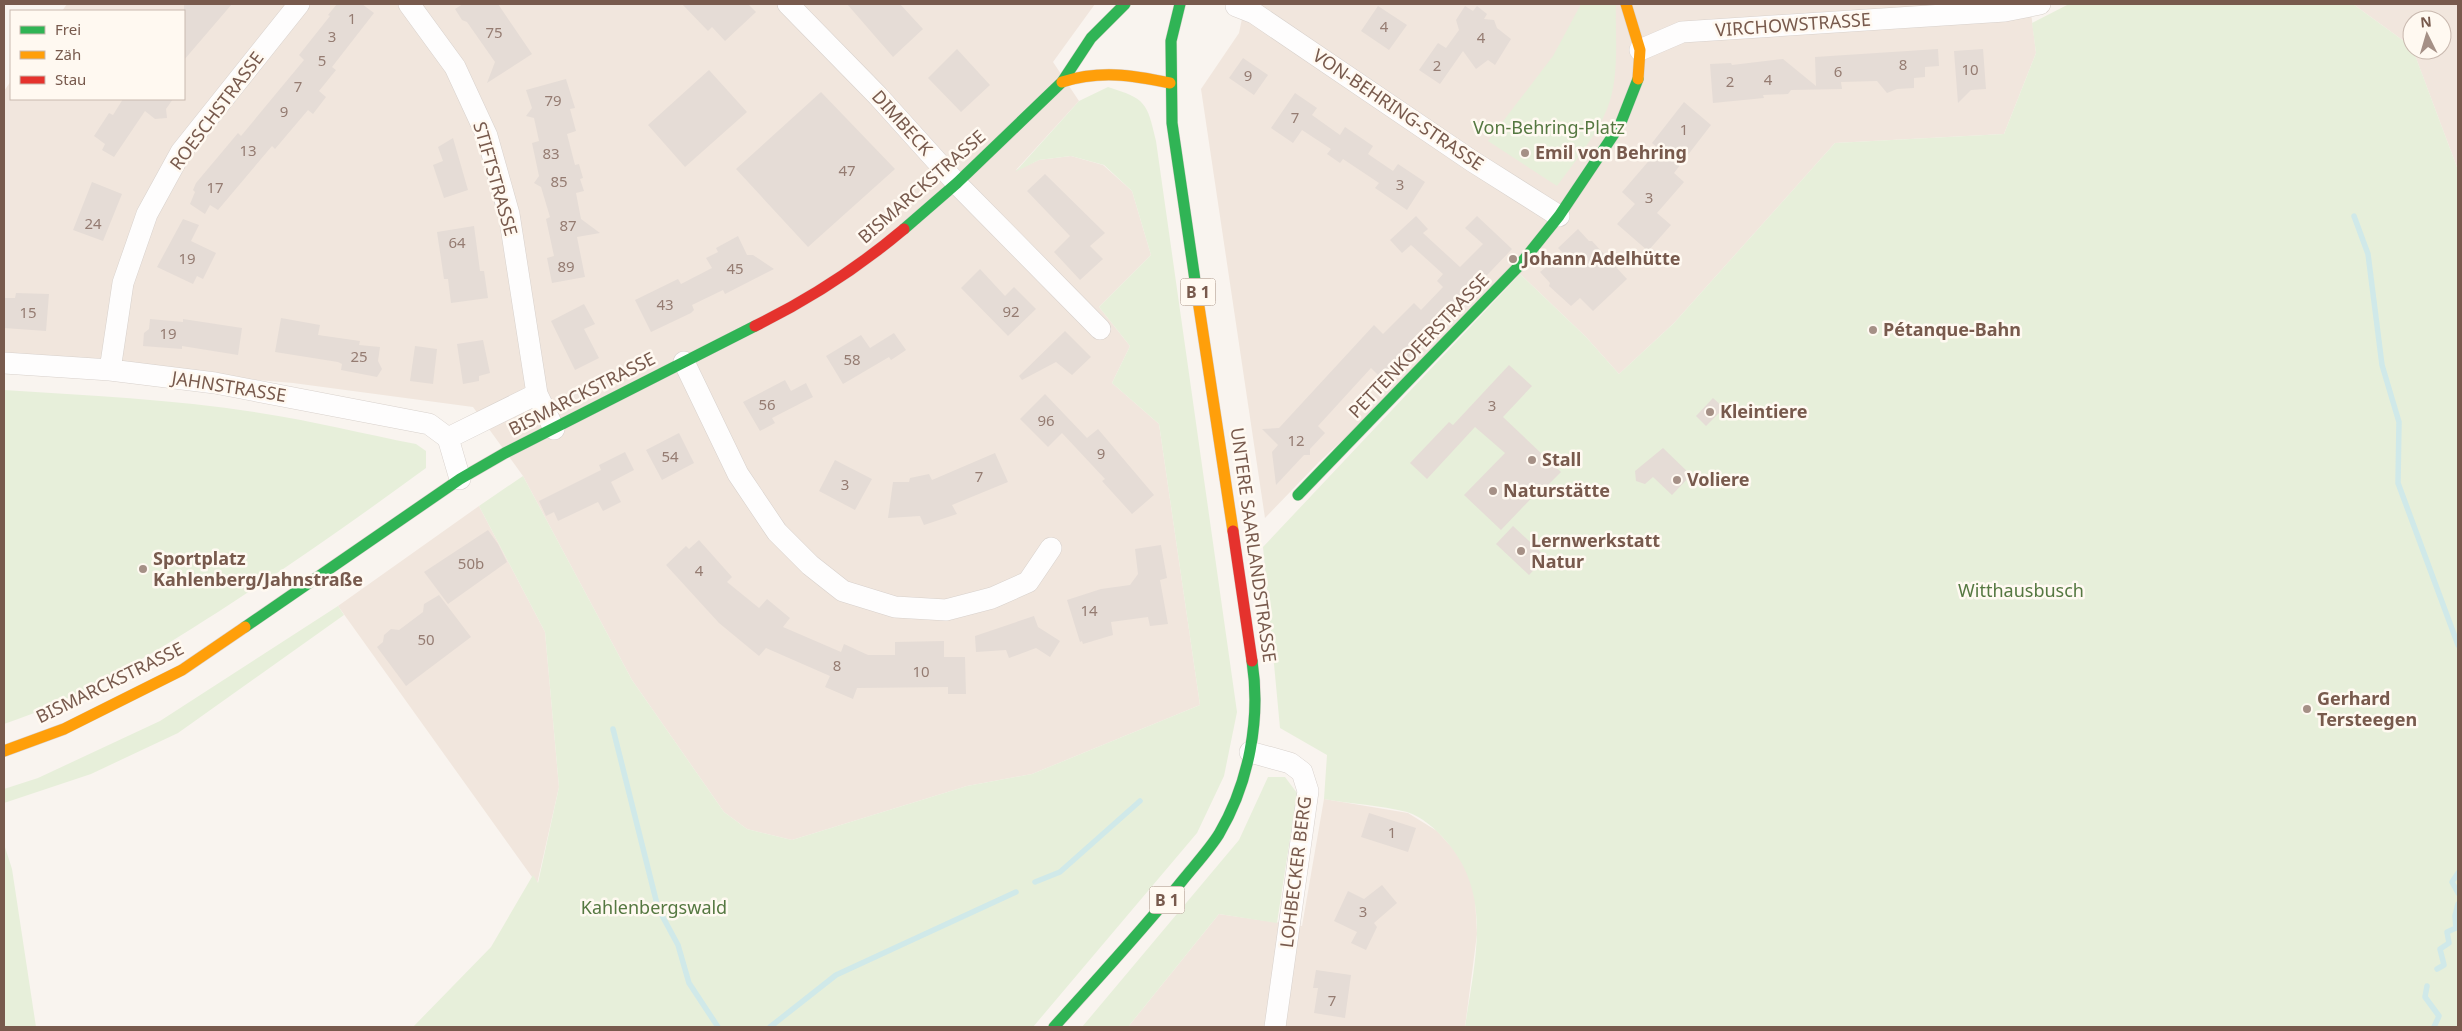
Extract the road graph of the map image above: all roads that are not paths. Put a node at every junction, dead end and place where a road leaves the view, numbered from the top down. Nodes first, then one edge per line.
1 (299, 4) edge
2 (409, 4) edge
3 (788, 4) edge
4 (1125, 4) edge
5 (1180, 4) edge
6 (1626, 4) edge
7 (2040, 4) edge
8 (1236, 6) dead end
9 (1640, 50) junction
10 (1062, 82) junction
11 (1170, 83) junction
12 (957, 183) junction
13 (1559, 216) junction
14 (1100, 329) dead end
15 (684, 362) junction
16 (4, 363) edge
17 (110, 370) junction
18 (537, 394) junction
19 (554, 429) junction
20 (448, 438) junction
21 (460, 479) junction
22 (1298, 495) dead end
23 (1052, 548) dead end
24 (4, 751) edge
25 (1250, 752) junction
26 (1054, 1027) edge
27 (1275, 1027) edge

1 - 17 street, ROESCHSTRASSE
2 - 18 street, STIFTSTRASSE
3 - 12 street, DIMBECK
4 - 10 main road, BISMARCKSTRASSE
5 - 11 main road, UNTERE SAARLANDSTRASSE / B 1
6 - 9 main road
7 - 9 street, VIRCHOWSTRASSE
8 - 13 street, VON-BEHRING-STRASSE
9 - 13 main road
10 - 11 main road
10 - 12 main road, BISMARCKSTRASSE
11 - 25 main road, UNTERE SAARLANDSTRASSE / B 1
12 - 14 street, DIMBECK
12 - 15 main road, BISMARCKSTRASSE
13 - 22 main road, PETTENKOFERSTRASSE
15 - 19 main road, BISMARCKSTRASSE
15 - 23 street
16 - 17 street, JAHNSTRASSE
17 - 20 street, JAHNSTRASSE
18 - 19 street, STIFTSTRASSE
18 - 20 street
19 - 21 main road, BISMARCKSTRASSE
20 - 21 street
21 - 24 main road, BISMARCKSTRASSE
25 - 26 main road, UNTERE SAARLANDSTRASSE / B 1
25 - 27 street, LOHBECKER BERG

